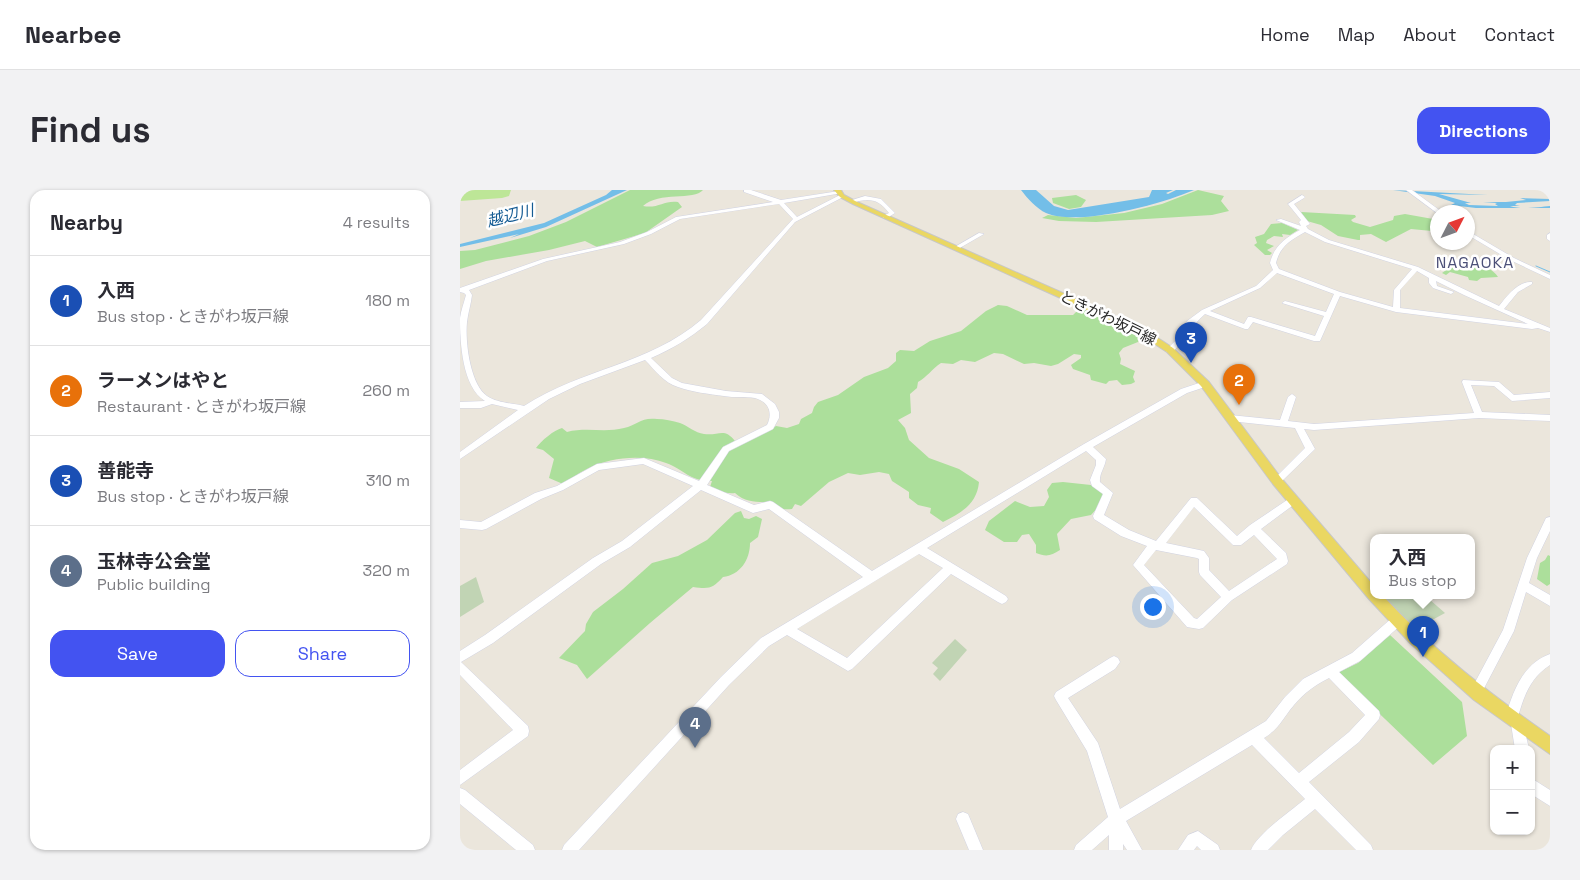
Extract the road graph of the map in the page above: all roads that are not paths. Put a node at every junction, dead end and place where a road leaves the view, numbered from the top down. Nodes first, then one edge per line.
1 (748, 190) edge
2 (814, 190) edge
3 (1409, 190) edge
4 (839, 193) edge
5 (816, 197) junction
6 (1302, 197) dead end
7 (852, 201) junction
8 (780, 202) junction
9 (1430, 205) edge
10 (885, 217) junction
11 (796, 219) junction
12 (1279, 220) dead end
13 (1309, 229) junction
14 (981, 234) dead end
15 (1475, 237) edge
16 (956, 248) junction
17 (1416, 268) junction
18 (1276, 270) junction
19 (1550, 276) edge
20 (1530, 283) dead end
21 (462, 290) edge
22 (1338, 293) junction
23 (464, 299) edge
24 (1285, 302) dead end
25 (1500, 309) junction
26 (1396, 310) junction
27 (1204, 311) junction
28 (1327, 315) junction
29 (1538, 326) junction
30 (1550, 330) edge
31 (1170, 350) junction
32 (645, 356) junction
33 (1205, 384) junction
34 (1550, 395) edge
35 (1292, 397) dead end
36 (494, 402) junction
37 (460, 405) edge
38 (526, 409) junction
39 (1479, 415) junction
40 (1230, 418) junction
41 (1550, 418) edge
42 (1283, 424) junction
43 (1298, 426) junction
44 (1087, 446) junction
45 (460, 456) edge
46 (1277, 481) junction
47 (698, 485) junction
48 (1293, 500) junction
49 (1550, 521) edge
50 (460, 524) edge
51 (1254, 528) junction
52 (1156, 545) junction
53 (918, 548) junction
54 (950, 568) junction
55 (872, 577) junction
56 (1524, 585) junction
57 (1370, 589) edge
58 (1228, 597) junction
59 (1002, 599) dead end
60 (1378, 599) edge
61 (1550, 601) edge
62 (1397, 621) junction
63 (786, 628) junction
64 (460, 657) edge
65 (1550, 659) edge
66 (1114, 662) dead end
67 (460, 667) edge
68 (1329, 670) junction
69 (1476, 692) junction
70 (1514, 720) junction
71 (1254, 737) junction
72 (1521, 745) edge
73 (1550, 746) edge
74 (460, 778) edge
75 (1298, 782) junction
76 (1535, 787) edge
77 (460, 794) edge
78 (1316, 799) junction
79 (1550, 799) edge
80 (963, 819) dead end
81 (1116, 819) junction
82 (528, 850) edge
83 (569, 850) edge
84 (976, 850) edge
85 (1081, 850) edge
86 (1116, 850) edge
87 (1135, 850) edge
88 (1185, 850) edge
89 (1213, 850) edge
90 (1258, 850) edge
91 (1366, 850) edge

1 - 8 street
2 - 5 street
3 - 9 street
4 - 5 street
4 - 7 main road, ときがわ坂戸線
4 - 11 street
5 - 8 street
6 - 13 street
7 - 10 main road, ときがわ坂戸線
7 - 10 street
8 - 11 street
8 - 21 street
10 - 16 main road, ときがわ坂戸線
11 - 32 street
12 - 13 street
13 - 17 street
13 - 18 street
14 - 16 street
15 - 19 street
16 - 31 main road, ときがわ坂戸線
17 - 25 street
17 - 26 street
18 - 22 street
18 - 27 street
20 - 25 street
21 - 23 street
22 - 26 street
22 - 28 street
23 - 36 street
24 - 28 street
25 - 29 street
26 - 29 street
27 - 28 street
27 - 31 street
29 - 30 street
31 - 33 main road, ときがわ坂戸線
32 - 38 street
32 - 47 street
33 - 40 main road, ときがわ坂戸線
33 - 44 street
34 - 39 street
35 - 42 street
36 - 37 street
36 - 38 street
38 - 45 street
39 - 41 street
39 - 43 street
40 - 42 street
40 - 46 main road, ときがわ坂戸線
42 - 43 street
43 - 46 street
44 - 52 street
44 - 53 street
46 - 48 main road, ときがわ坂戸線
47 - 50 street
47 - 55 street
47 - 64 street
48 - 51 street
48 - 57 main road, ときがわ坂戸線
49 - 56 street
51 - 52 street
51 - 58 street
52 - 58 street
52 - 58 street
53 - 54 street
53 - 55 street
54 - 59 street
54 - 63 street
55 - 63 street
56 - 61 street
56 - 69 street
60 - 62 main road, ときがわ坂戸線
62 - 68 street
62 - 69 main road, ときがわ坂戸線
63 - 83 street
65 - 70 street
66 - 81 street
67 - 74 street
68 - 71 street
68 - 75 street
69 - 70 main road, ときがわ坂戸線
70 - 72 street
70 - 73 main road, ときがわ坂戸線
71 - 75 street
71 - 81 street
75 - 78 street
76 - 79 street
77 - 82 street
78 - 90 street
78 - 91 street
80 - 84 street
81 - 85 street
81 - 86 street
81 - 87 street
88 - 89 street

